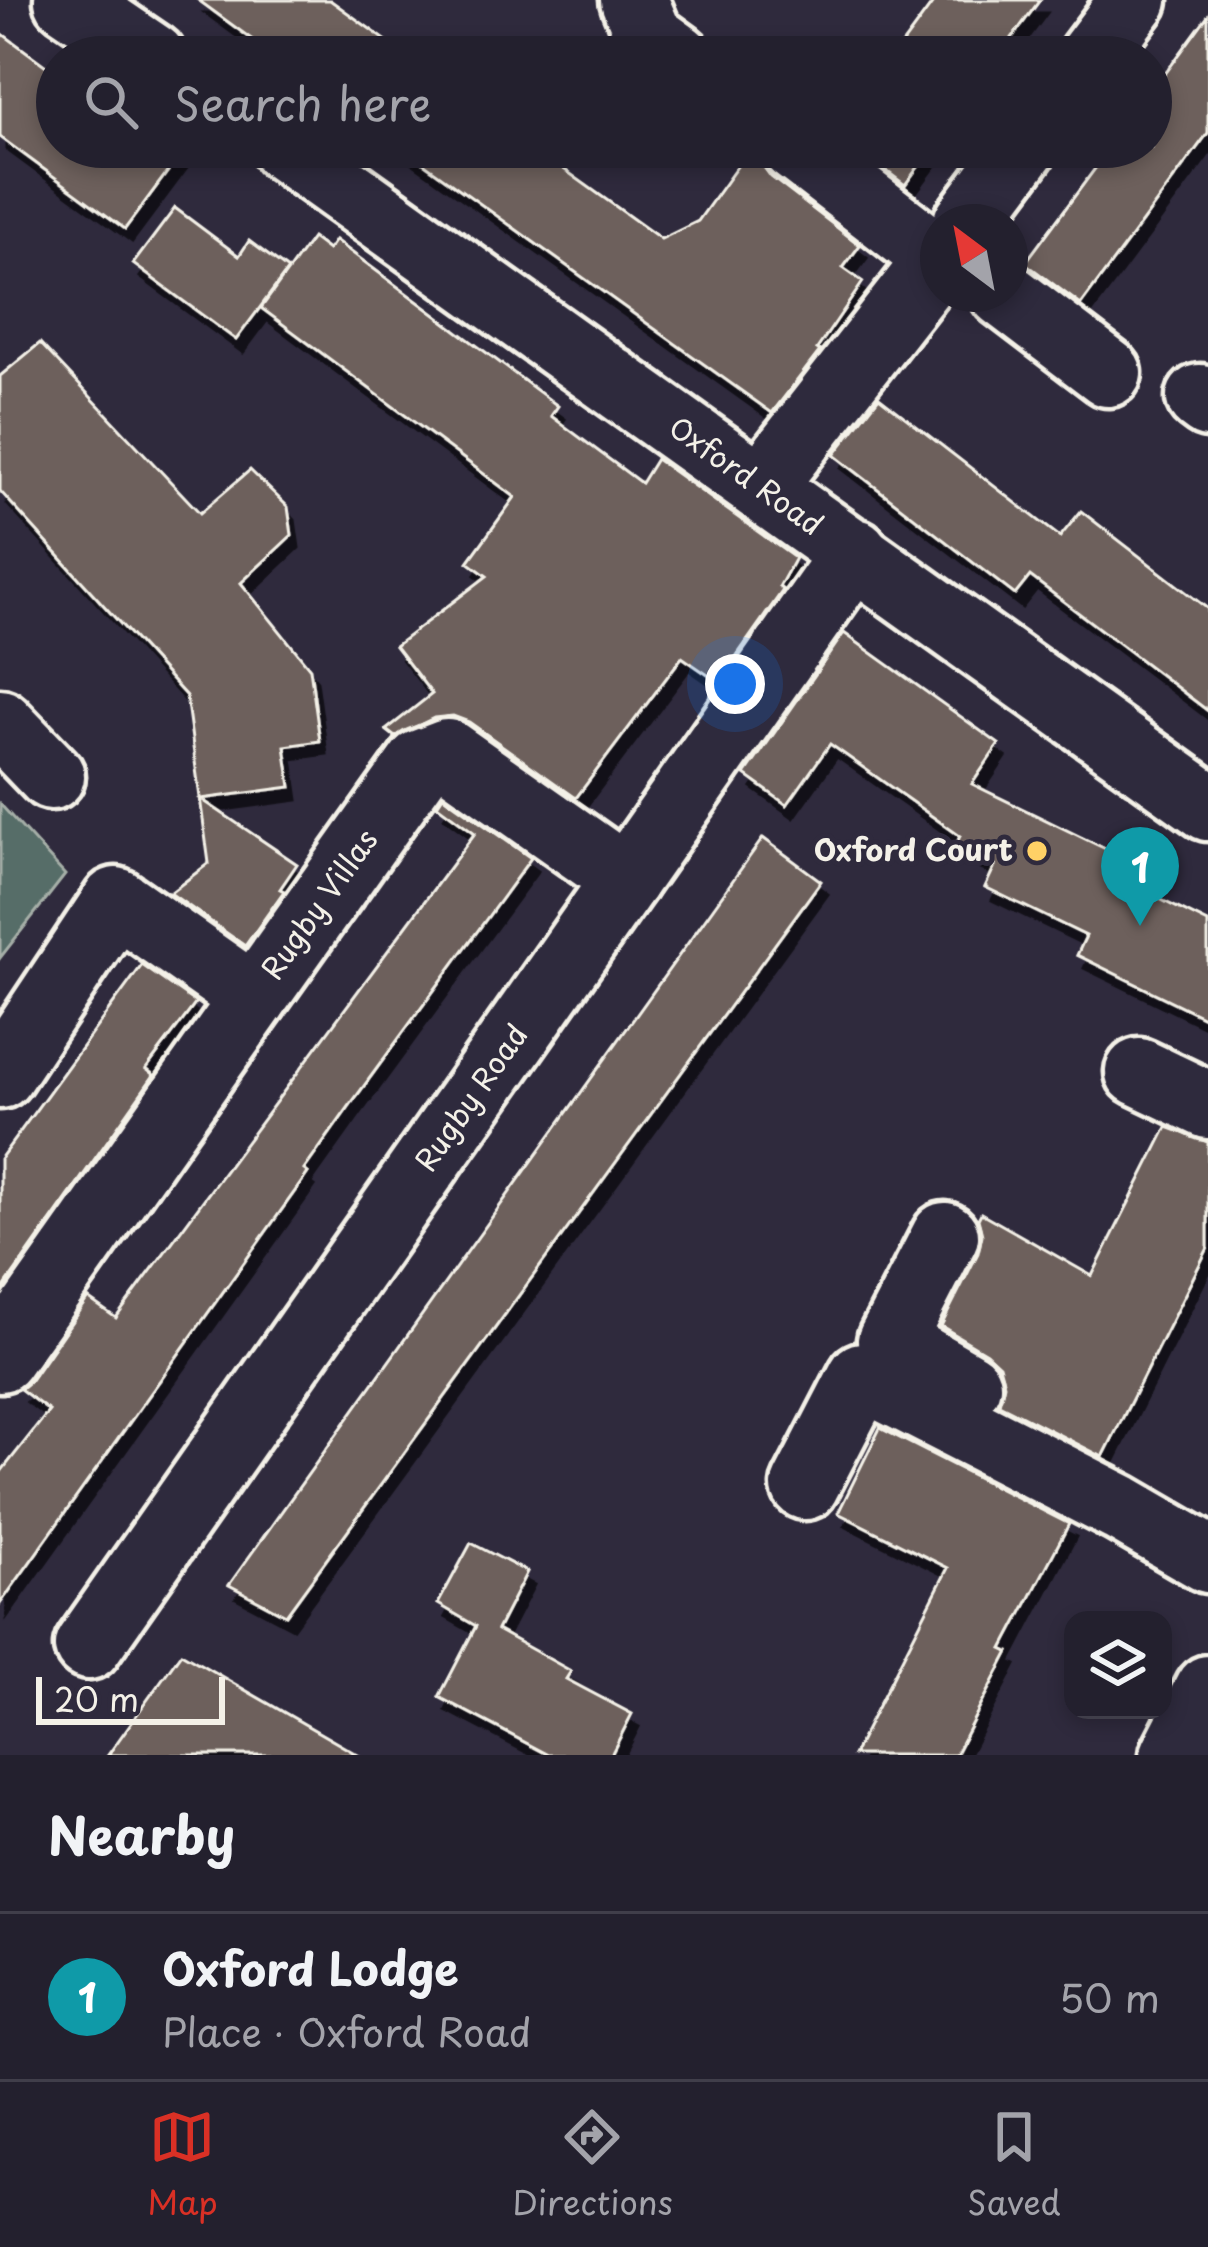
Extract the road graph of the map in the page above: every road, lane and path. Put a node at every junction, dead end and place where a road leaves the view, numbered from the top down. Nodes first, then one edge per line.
1 (68, 0) edge
2 (634, 0) edge
3 (1134, 0) edge
4 (121, 36) edge
5 (649, 36) edge
6 (1107, 36) edge
7 (313, 168) edge
8 (821, 168) edge
9 (1007, 168) edge
10 (980, 204) edge
11 (920, 245) edge
12 (920, 282) edge
13 (1027, 312) edge
14 (1108, 374) dead end
15 (761, 487) junction
16 (855, 552) junction
17 (0, 723) edge
18 (51, 776) dead end
19 (1208, 807) edge
20 (626, 879) junction
21 (254, 998) junction
22 (1139, 1072) dead end
23 (0, 1075) edge
24 (1208, 1105) edge
25 (945, 1236) dead end
26 (0, 1358) edge
27 (806, 1486) dead end
28 (1208, 1511) edge
29 (1208, 1559) edge
30 (88, 1646) dead end
31 (1208, 1689) edge
32 (1174, 1755) edge

1 - 4 street
2 - 5 street
3 - 6 street
7 - 15 street, Oxford Road
8 - 11 street
9 - 10 street
12 - 15 street
13 - 14 street
15 - 16 street, Oxford Road
16 - 19 street, Oxford Road
16 - 20 street, Rugby Road
17 - 18 street
20 - 21 street, Rugby Villas
20 - 30 street, Rugby Road
21 - 23 street, Rugby Villas
21 - 26 street
22 - 24 street
25 - 28 street
27 - 29 street
31 - 32 street

